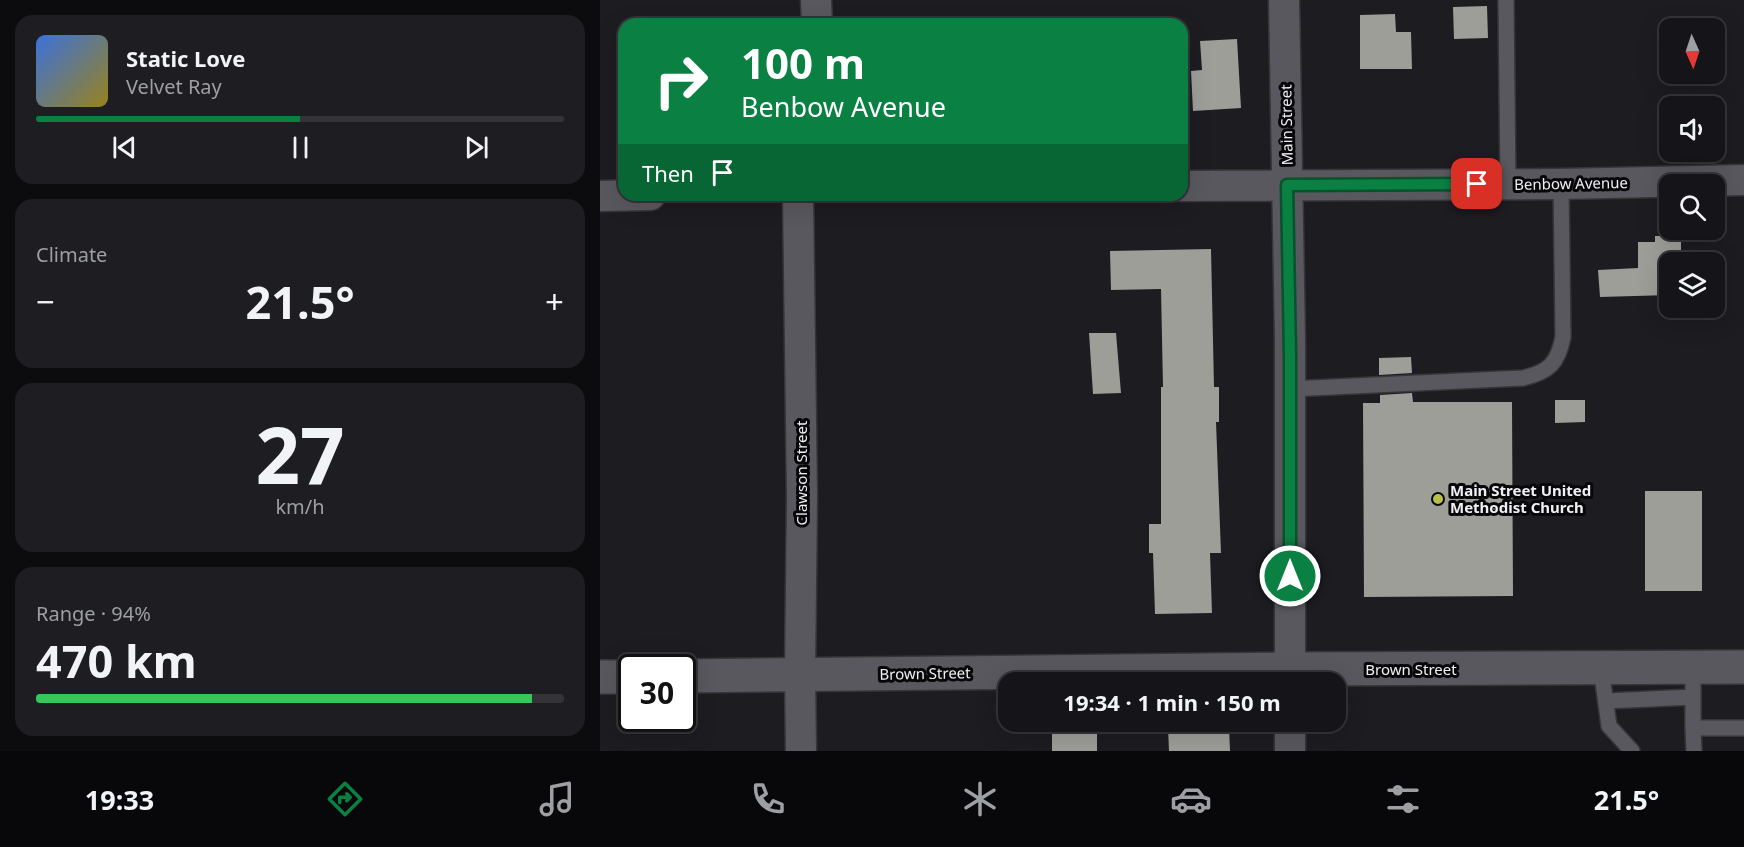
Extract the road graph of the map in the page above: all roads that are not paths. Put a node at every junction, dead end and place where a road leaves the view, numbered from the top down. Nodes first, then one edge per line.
1 (816, 0) edge
2 (1284, 0) edge
3 (1506, 0) edge
4 (817, 18) edge
5 (1744, 180) edge
6 (1508, 184) junction
7 (1561, 184) junction
8 (1287, 185) junction
9 (1188, 186) edge
10 (600, 196) edge
11 (618, 196) edge
12 (798, 201) edge
13 (1290, 389) junction
14 (1744, 667) edge
15 (1601, 668) junction
16 (1290, 672) edge
17 (800, 674) junction
18 (998, 675) edge
19 (1346, 675) edge
20 (696, 676) edge
21 (600, 677) edge
22 (618, 677) edge
23 (1693, 682) junction
24 (1606, 700) junction
25 (1693, 728) junction
26 (1744, 728) edge
27 (1290, 732) edge
28 (801, 751) edge
29 (1290, 751) edge
30 (1632, 751) edge
31 (1688, 751) edge
32 (1694, 751) edge

1 - 4 street
2 - 8 street, Main Street
3 - 6 lane
5 - 7 street, Benbow Avenue
6 - 7 street, Benbow Avenue
6 - 8 street, Benbow Avenue
7 - 13 lane
8 - 9 street, Benbow Avenue
8 - 13 street, Main Street
10 - 11 street
12 - 17 street, Clawson Street
13 - 16 street, Main Street
14 - 23 street, Brown Street
15 - 19 street, Brown Street
15 - 23 street, Brown Street
15 - 24 lane
17 - 18 street, Brown Street
17 - 20 street, Brown Street
17 - 28 street, Clawson Street
21 - 22 street
23 - 24 lane
23 - 25 lane
24 - 30 lane
25 - 26 lane
25 - 32 lane
27 - 29 street
31 - 32 lane

